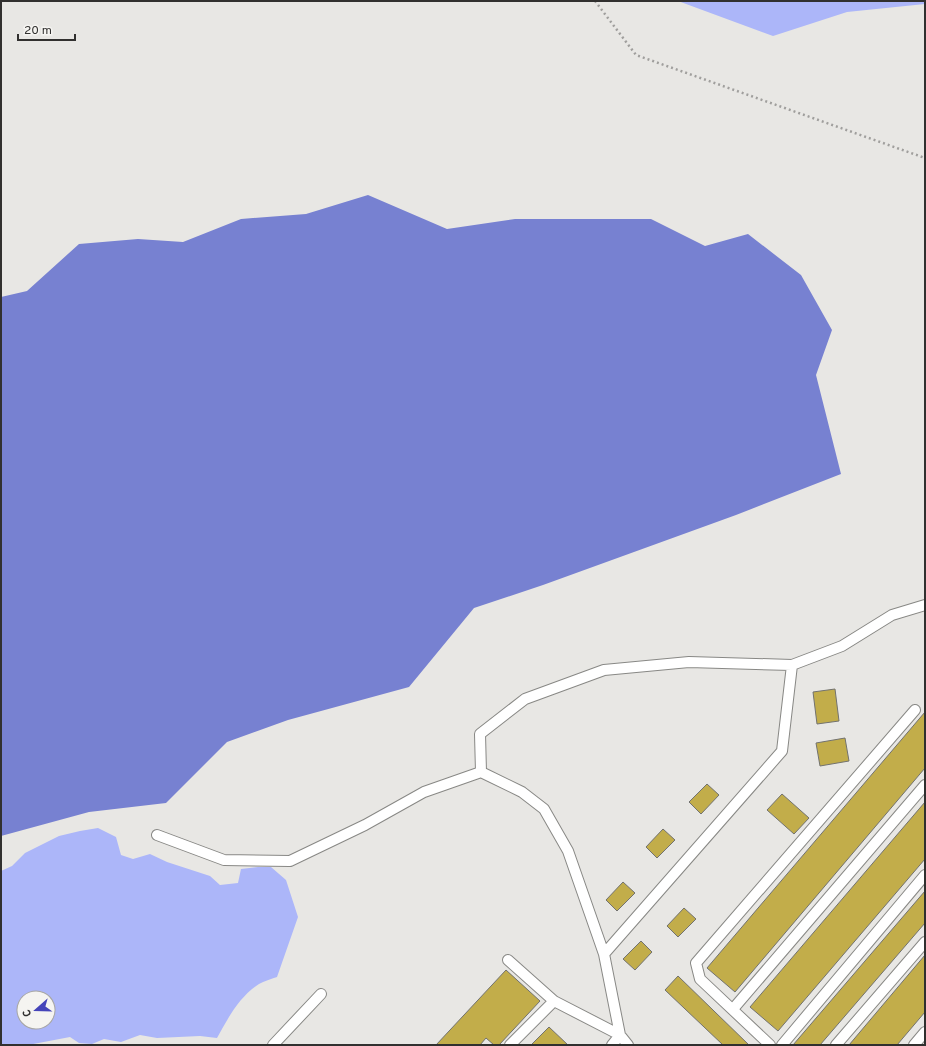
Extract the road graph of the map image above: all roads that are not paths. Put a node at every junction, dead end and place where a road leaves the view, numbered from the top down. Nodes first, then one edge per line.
1 (925, 605) edge
2 (792, 665) junction
3 (915, 710) dead end
4 (481, 772) junction
5 (925, 784) edge
6 (157, 835) dead end
7 (925, 875) edge
8 (925, 942) edge
9 (604, 954) junction
10 (508, 960) dead end
11 (321, 994) dead end
12 (554, 1001) junction
13 (732, 1009) junction
14 (925, 1032) edge
15 (620, 1035) junction
16 (273, 1045) edge
17 (510, 1045) edge
18 (612, 1045) edge
19 (628, 1045) edge
20 (770, 1045) edge
21 (782, 1045) edge
22 (836, 1045) edge
23 (914, 1045) edge

1 - 2 lane
2 - 4 lane
2 - 9 lane
3 - 13 lane
4 - 6 lane
4 - 9 lane
5 - 13 lane
7 - 21 lane
8 - 22 lane
9 - 15 lane
10 - 12 lane
11 - 16 lane
12 - 15 lane
12 - 17 lane
13 - 20 lane
14 - 23 lane
15 - 18 lane
15 - 19 lane

